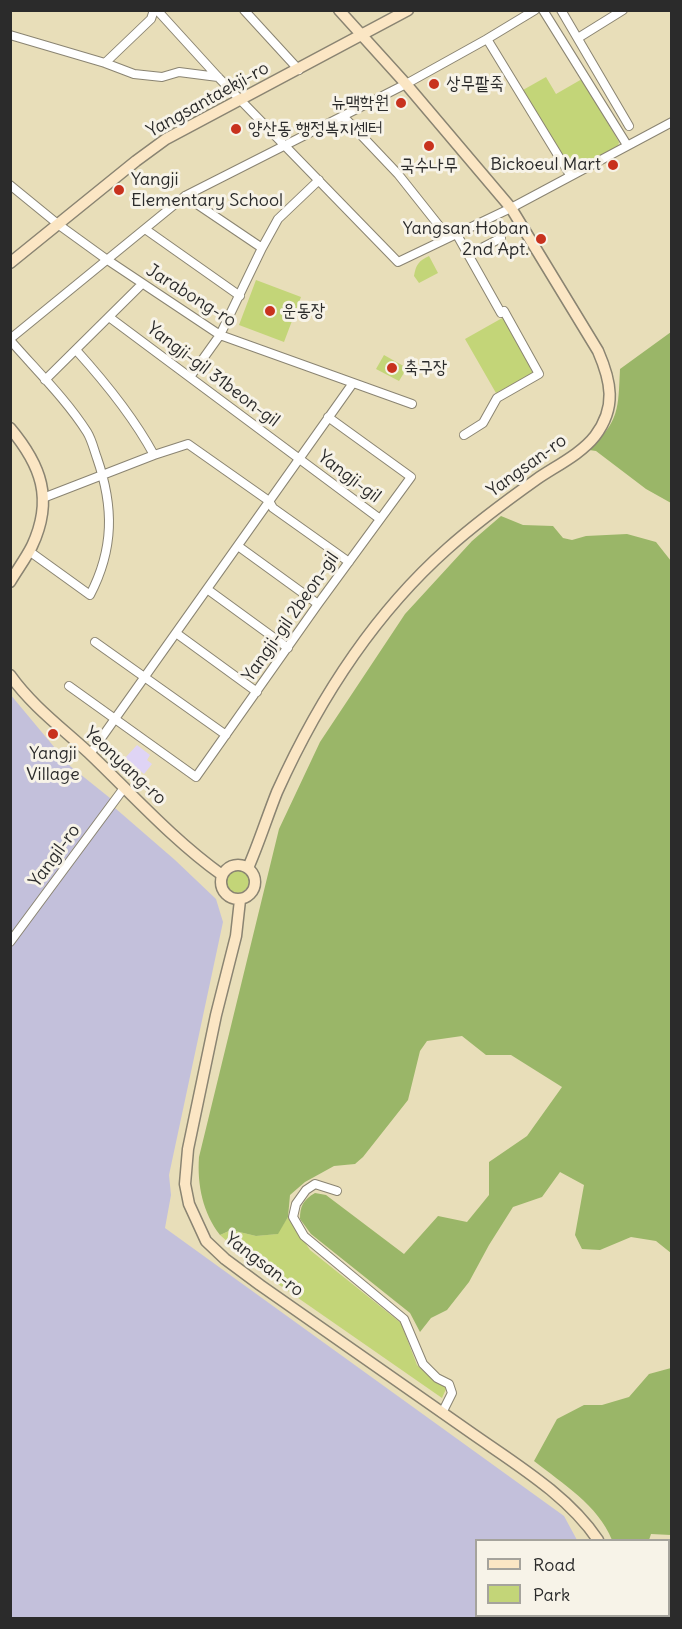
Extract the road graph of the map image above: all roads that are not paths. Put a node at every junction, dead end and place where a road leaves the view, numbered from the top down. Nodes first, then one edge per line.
1 (156, 10) edge
2 (244, 10) edge
3 (339, 10) edge
4 (408, 10) edge
5 (535, 10) edge
6 (543, 10) edge
7 (561, 10) edge
8 (623, 10) edge
9 (362, 34) junction
10 (10, 35) edge
11 (578, 38) junction
12 (488, 39) junction
13 (105, 63) junction
14 (299, 70) junction
15 (218, 77) junction
16 (406, 84) junction
17 (241, 99) junction
18 (343, 116) junction
19 (672, 122) edge
20 (629, 126) dead end
21 (285, 145) junction
22 (627, 146) junction
23 (570, 175) junction
24 (319, 180) junction
25 (11, 185) edge
26 (185, 196) junction
27 (511, 208) junction
28 (59, 225) junction
29 (145, 229) junction
30 (456, 233) junction
31 (448, 237) junction
32 (501, 238) dead end
33 (262, 248) junction
34 (468, 255) junction
35 (106, 259) junction
36 (10, 263) edge
37 (142, 284) junction
38 (240, 296) junction
39 (109, 317) junction
40 (220, 334) junction
41 (10, 340) edge
42 (76, 350) junction
43 (190, 377) junction
44 (45, 380) junction
45 (352, 383) junction
46 (412, 404) dead end
47 (328, 417) junction
48 (10, 428) edge
49 (464, 435) dead end
50 (154, 454) junction
51 (300, 458) junction
52 (103, 476) junction
53 (43, 498) junction
54 (269, 501) junction
55 (380, 519) junction
56 (237, 546) junction
57 (29, 551) junction
58 (349, 562) junction
59 (10, 582) edge
60 (207, 589) junction
61 (318, 604) junction
62 (176, 633) junction
63 (95, 642) dead end
64 (288, 648) junction
65 (10, 675) edge
66 (145, 677) junction
67 (69, 686) dead end
68 (257, 692) junction
69 (115, 718) junction
70 (226, 735) junction
71 (90, 754) junction
72 (124, 788) junction
73 (248, 868) junction
74 (222, 875) junction
75 (240, 900) junction
76 (10, 942) edge
77 (337, 1191) dead end
78 (442, 1413) junction
79 (597, 1539) edge

1 - 13 street
1 - 15 street
2 - 14 street
3 - 9 street, Yangsan-ro
4 - 9 street, Yangsantaekji-ro
5 - 12 street
6 - 22 street
7 - 11 street
8 - 11 street
9 - 14 street, Yangsantaekji-ro
9 - 16 street, Yangsan-ro
10 - 13 street
11 - 20 street
12 - 16 street
12 - 23 street
13 - 15 street
14 - 17 street, Yangsantaekji-ro
15 - 17 street
16 - 18 street
16 - 27 street, Yangsan-ro
17 - 21 street
17 - 28 street, Yangsantaekji-ro
18 - 21 street
18 - 31 street
19 - 22 street
21 - 24 street
21 - 26 street
22 - 23 street
23 - 27 street
24 - 31 street
24 - 33 street
25 - 28 street, Jarabong-ro
26 - 29 street
26 - 33 street
27 - 30 street
27 - 73 street, Yangsan-ro
28 - 35 street, Jarabong-ro
28 - 36 street, Yangsantaekji-ro
29 - 35 street
29 - 38 street
30 - 31 street
30 - 34 street
32 - 34 street
33 - 38 street
34 - 49 street
35 - 37 street, Jarabong-ro
35 - 41 street
37 - 39 street
37 - 40 street, Jarabong-ro
38 - 40 street
39 - 42 street
39 - 43 street, Yangji-gil 31beon-gil
40 - 43 street
40 - 45 street, Jarabong-ro
41 - 44 street
42 - 44 street
42 - 50 street
43 - 51 street, Yangji-gil 31beon-gil
44 - 52 street
45 - 46 street, Jarabong-ro
45 - 47 street, Yangji-gil
47 - 51 street, Yangji-gil
47 - 55 street, Yangji-gil 2beon-gil
48 - 53 street
50 - 52 street
50 - 54 street
51 - 54 street, Yangji-gil
51 - 55 street, Yangji-gil
52 - 53 street
52 - 57 street
53 - 57 street
54 - 56 street, Yangji-gil
54 - 58 street
55 - 58 street, Yangji-gil 2beon-gil
56 - 60 street, Yangji-gil
56 - 61 street
57 - 59 street
58 - 61 street, Yangji-gil 2beon-gil
60 - 62 street, Yangji-gil
60 - 64 street
61 - 64 street, Yangji-gil 2beon-gil
62 - 66 street, Yangji-gil
62 - 68 street
63 - 66 street
64 - 68 street, Yangji-gil 2beon-gil
65 - 71 street, Yeonyang-ro
66 - 69 street, Yangji-gil
66 - 70 street
67 - 69 street
68 - 70 street, Yangji-gil 2beon-gil
69 - 70 street, Yangji-gil 2beon-gil
69 - 71 street, Yangji-gil
71 - 72 street, Yeonyang-ro
72 - 74 street, Yeonyang-ro
72 - 76 street, Yangil-ro
73 - 74 street
73 - 75 street
74 - 75 street
75 - 78 street, Yangsan-ro
77 - 78 street
78 - 79 street, Yangsan-ro

